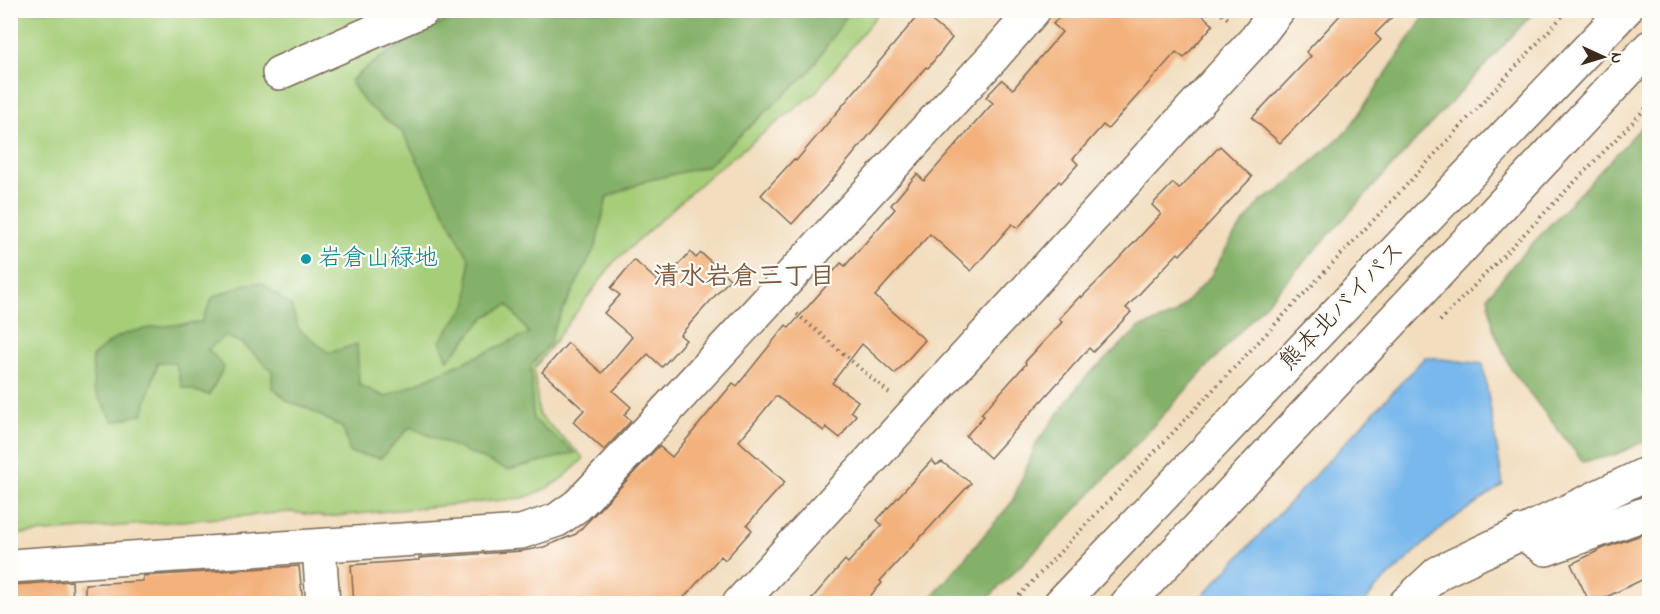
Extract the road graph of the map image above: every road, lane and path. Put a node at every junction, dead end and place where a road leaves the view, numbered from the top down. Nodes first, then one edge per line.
1 (423, 10) edge
2 (1034, 10) edge
3 (1278, 10) edge
4 (1568, 10) edge
5 (1625, 10) edge
6 (1650, 47) edge
7 (279, 73) dead end
8 (811, 326) dead end
9 (889, 393) dead end
10 (1650, 472) edge
11 (1650, 512) edge
12 (1521, 532) junction
13 (319, 546) junction
14 (10, 566) edge
15 (323, 603) edge
16 (739, 603) edge
17 (1011, 603) edge
18 (1060, 603) edge
19 (1127, 603) edge
20 (1405, 603) edge

1 - 7 main road
2 - 13 main road
3 - 16 main road
4 - 17 path
5 - 18 main road, 熊本北バイパス
6 - 19 main road, 熊本北バイパス
8 - 9 path
10 - 12 main road
11 - 12 main road
12 - 20 main road
13 - 14 main road
13 - 15 main road

